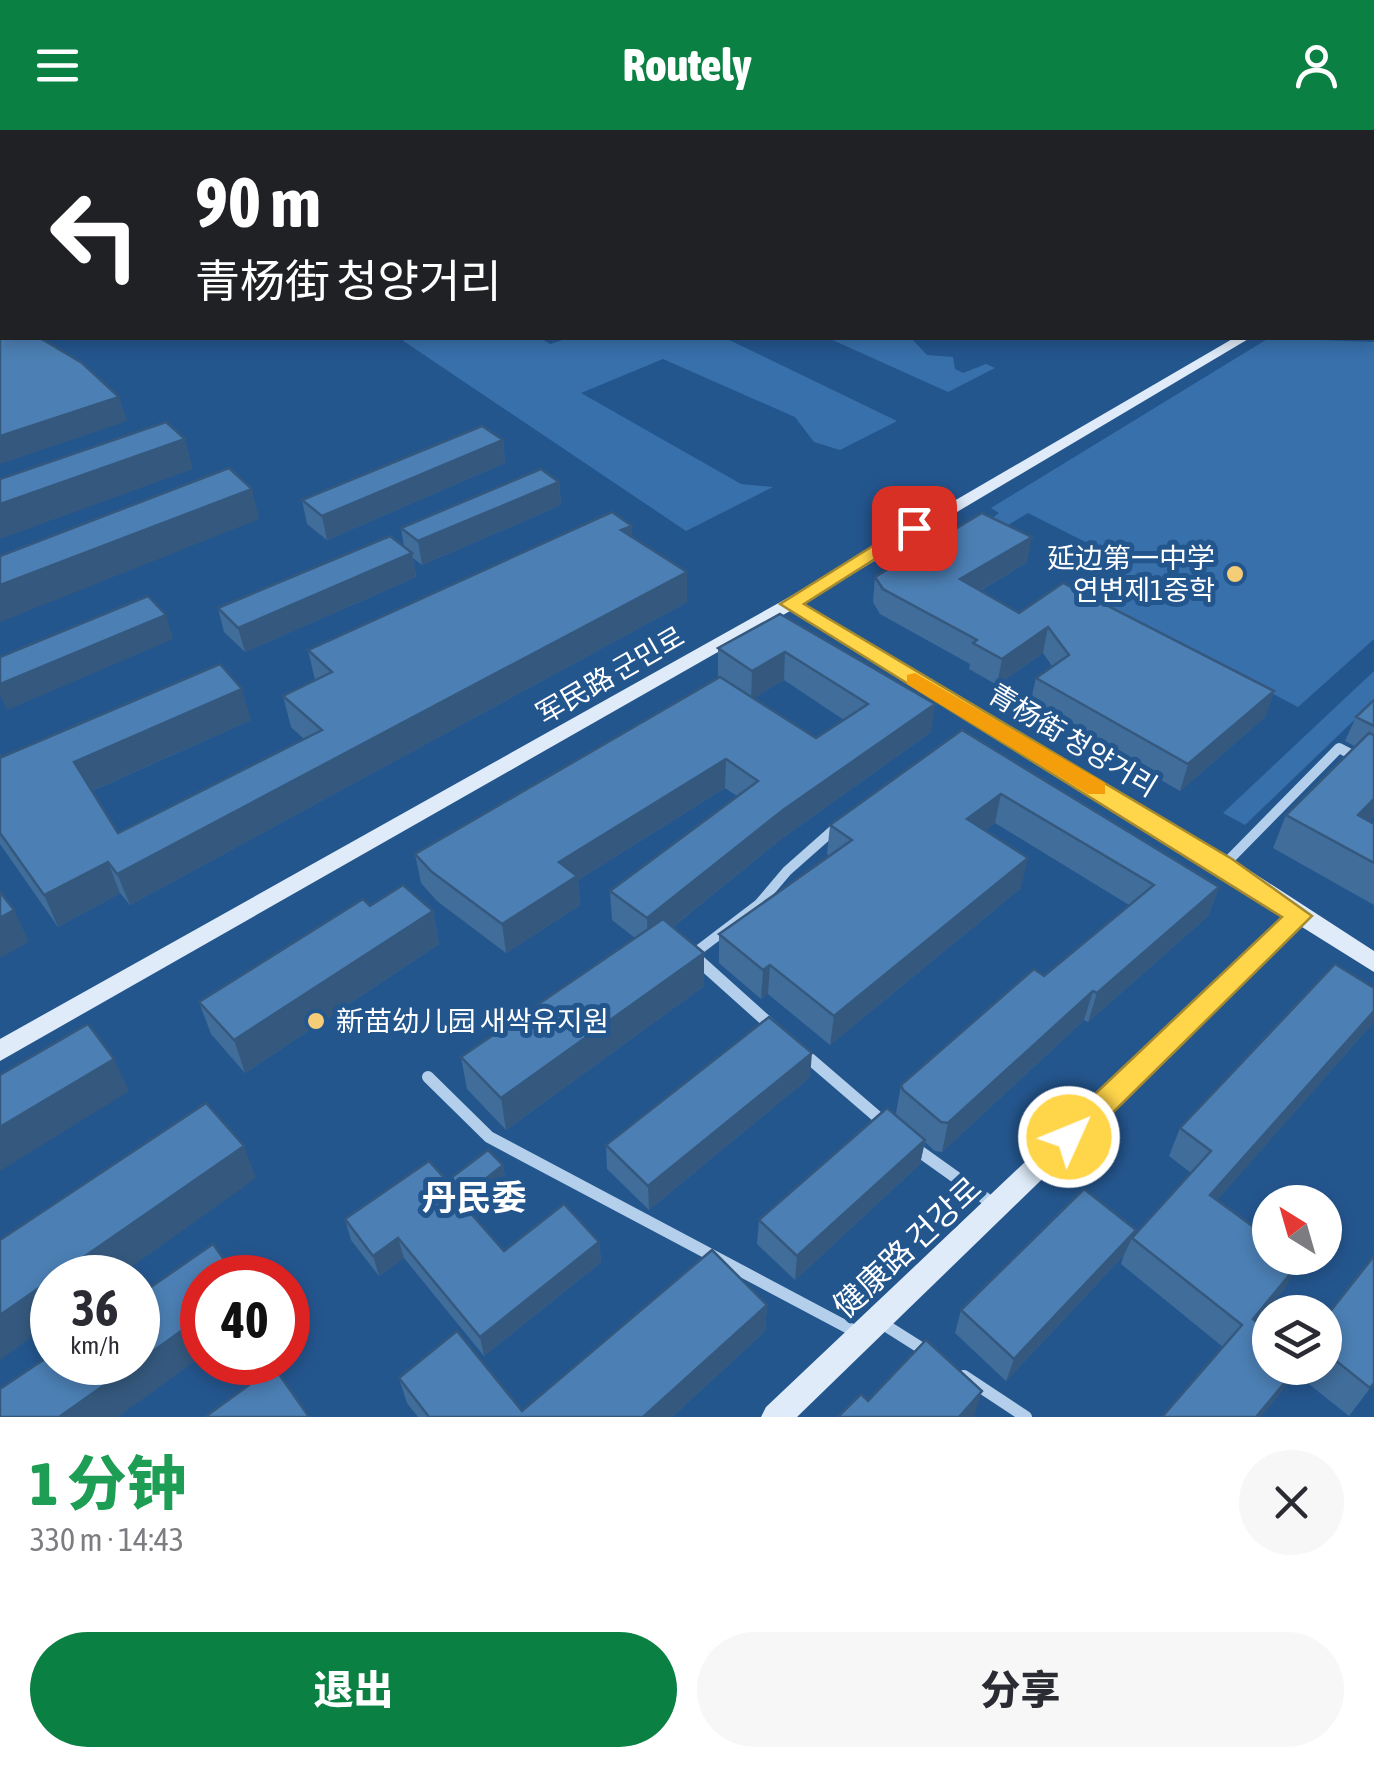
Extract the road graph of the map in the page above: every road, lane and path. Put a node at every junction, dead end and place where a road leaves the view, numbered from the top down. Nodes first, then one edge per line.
1 (1239, 340) edge
2 (790, 604) junction
3 (1374, 766) edge
4 (858, 810) edge
5 (1224, 866) junction
6 (1299, 916) junction
7 (1374, 963) edge
8 (0, 1051) edge
9 (428, 1076) dead end
10 (997, 1206) junction
11 (869, 1327) junction
12 (776, 1417) edge
13 (1026, 1417) edge

1 - 2 street, 军民路 군민로
2 - 5 street, 青杨街 청양거리
2 - 8 street, 军民路 군민로
3 - 5 street
4 - 10 street
5 - 6 street, 青杨街 청양거리
6 - 7 street, 青杨街 청양거리
6 - 10 street, 健康路 건강로
9 - 11 street
10 - 11 street, 健康路 건강로
11 - 12 street, 健康路 건강로
11 - 13 street

